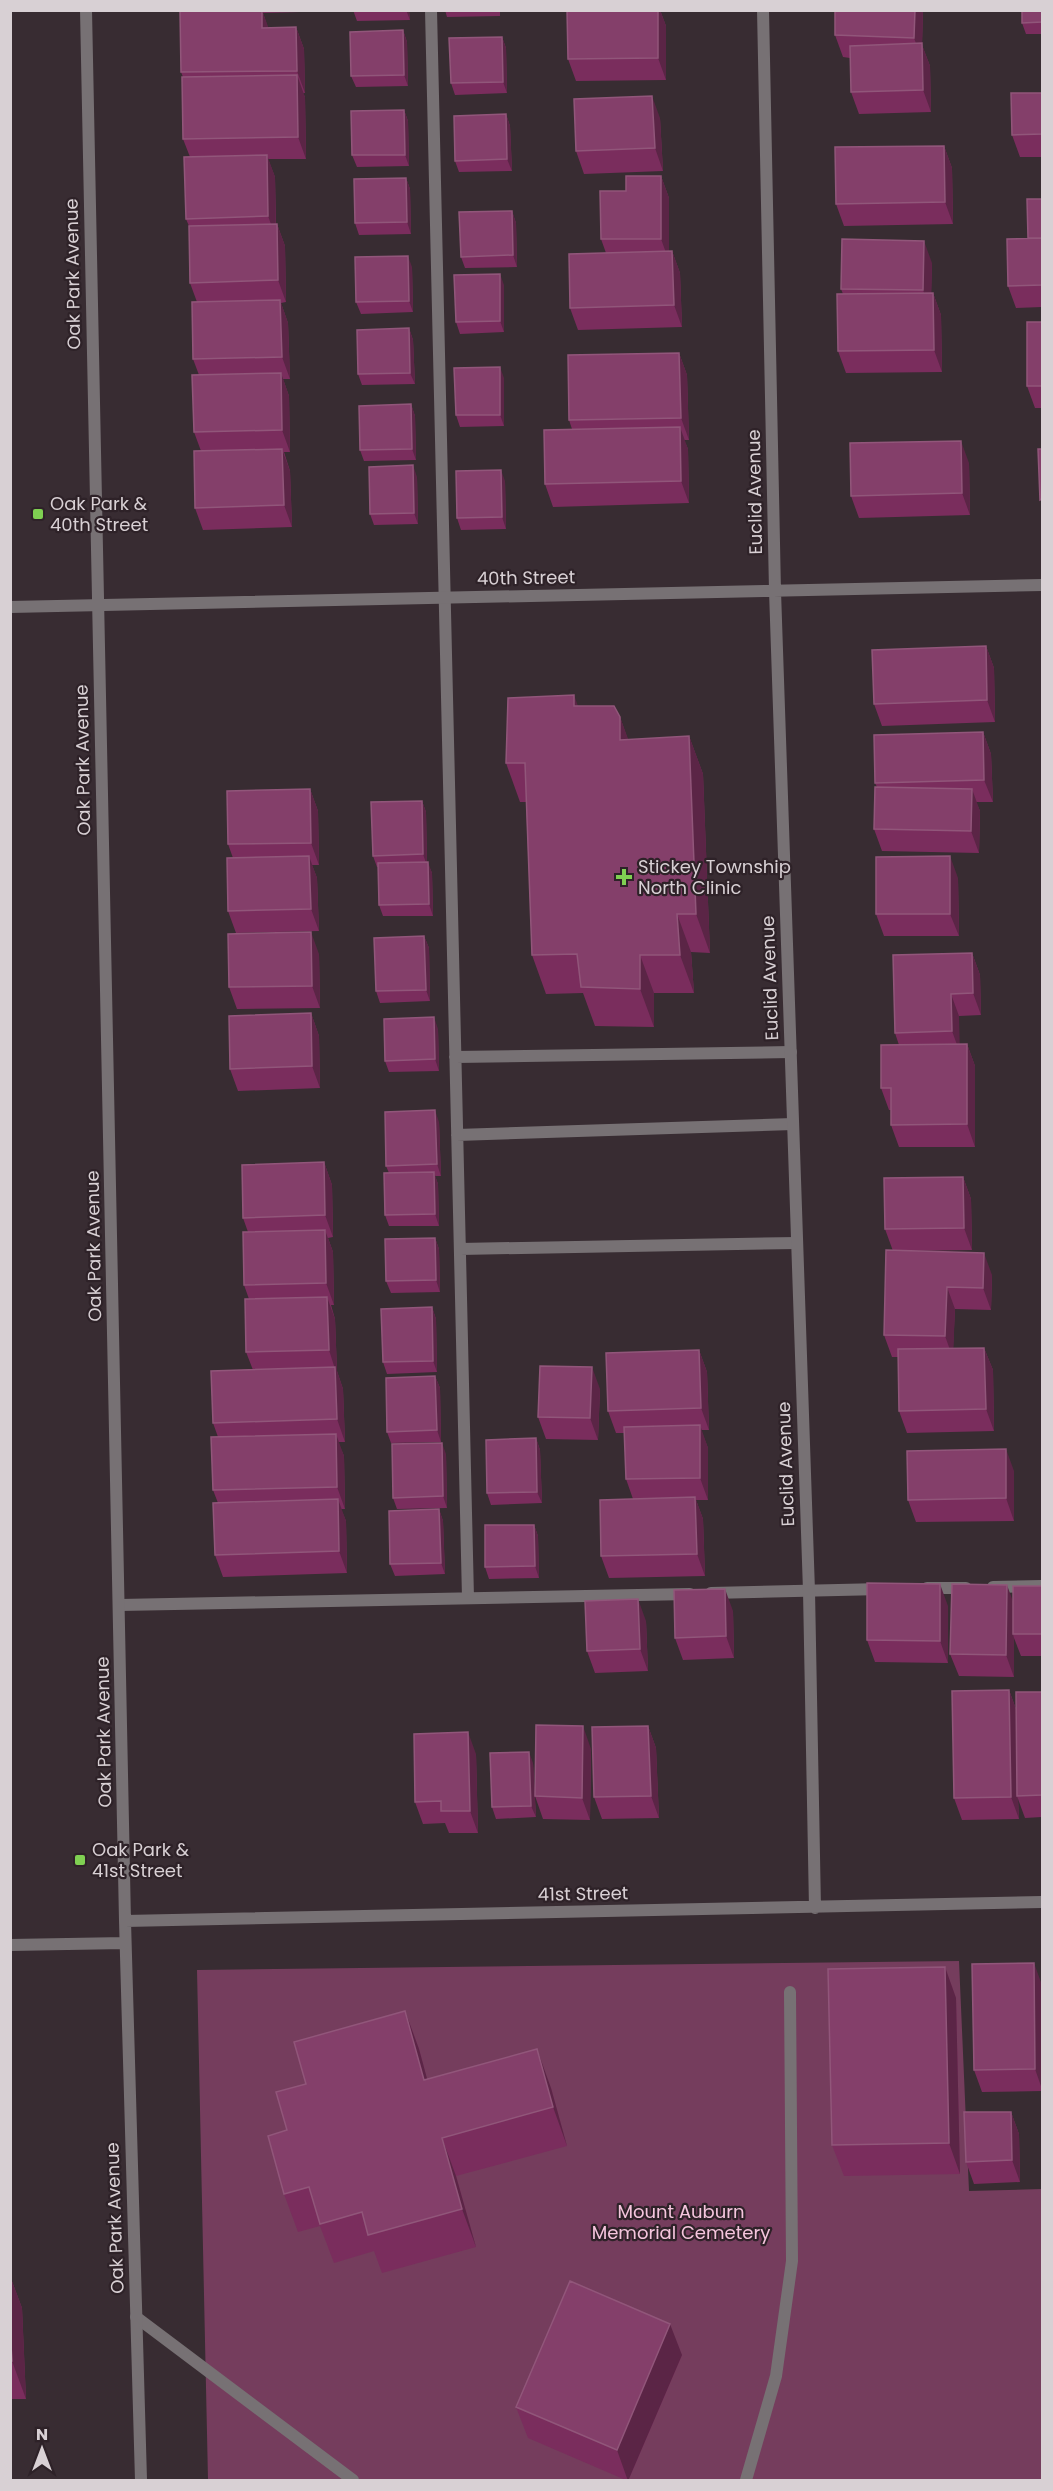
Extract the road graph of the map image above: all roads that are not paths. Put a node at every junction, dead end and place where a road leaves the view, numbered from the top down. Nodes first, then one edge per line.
1 (86, 10) edge
2 (431, 10) edge
3 (763, 10) edge
4 (1042, 585) edge
5 (775, 591) junction
6 (445, 598) junction
7 (98, 606) junction
8 (10, 607) edge
9 (791, 1052) junction
10 (455, 1057) junction
11 (793, 1124) junction
12 (458, 1135) junction
13 (797, 1243) junction
14 (460, 1249) junction
15 (1042, 1586) edge
16 (809, 1591) junction
17 (468, 1598) junction
18 (120, 1605) junction
19 (1042, 1902) edge
20 (815, 1908) junction
21 (125, 1921) junction
22 (125, 1943) junction
23 (10, 1946) edge
24 (790, 1992) dead end
25 (136, 2317) junction
26 (141, 2481) edge
27 (353, 2481) edge
28 (746, 2481) edge

1 - 7 street, Oak Park Avenue
2 - 6 street
3 - 5 street, Euclid Avenue
4 - 5 street, 40th Street
5 - 6 street, 40th Street
5 - 9 street, Euclid Avenue
6 - 7 street, 40th Street
6 - 10 street
7 - 8 street, 40th Street
7 - 18 street, Oak Park Avenue
9 - 10 street
9 - 11 street, Euclid Avenue
10 - 12 street
11 - 12 street
11 - 13 street, Euclid Avenue
12 - 14 street
13 - 14 street
13 - 16 street, Euclid Avenue
14 - 17 street
15 - 16 street
16 - 17 street
16 - 20 street, Euclid Avenue
17 - 18 street
18 - 21 street, Oak Park Avenue
19 - 20 street, 41st Street
20 - 21 street, 41st Street
21 - 22 street, Oak Park Avenue
22 - 23 street
22 - 25 street, Oak Park Avenue
24 - 28 street
25 - 26 street, Oak Park Avenue
25 - 27 street

